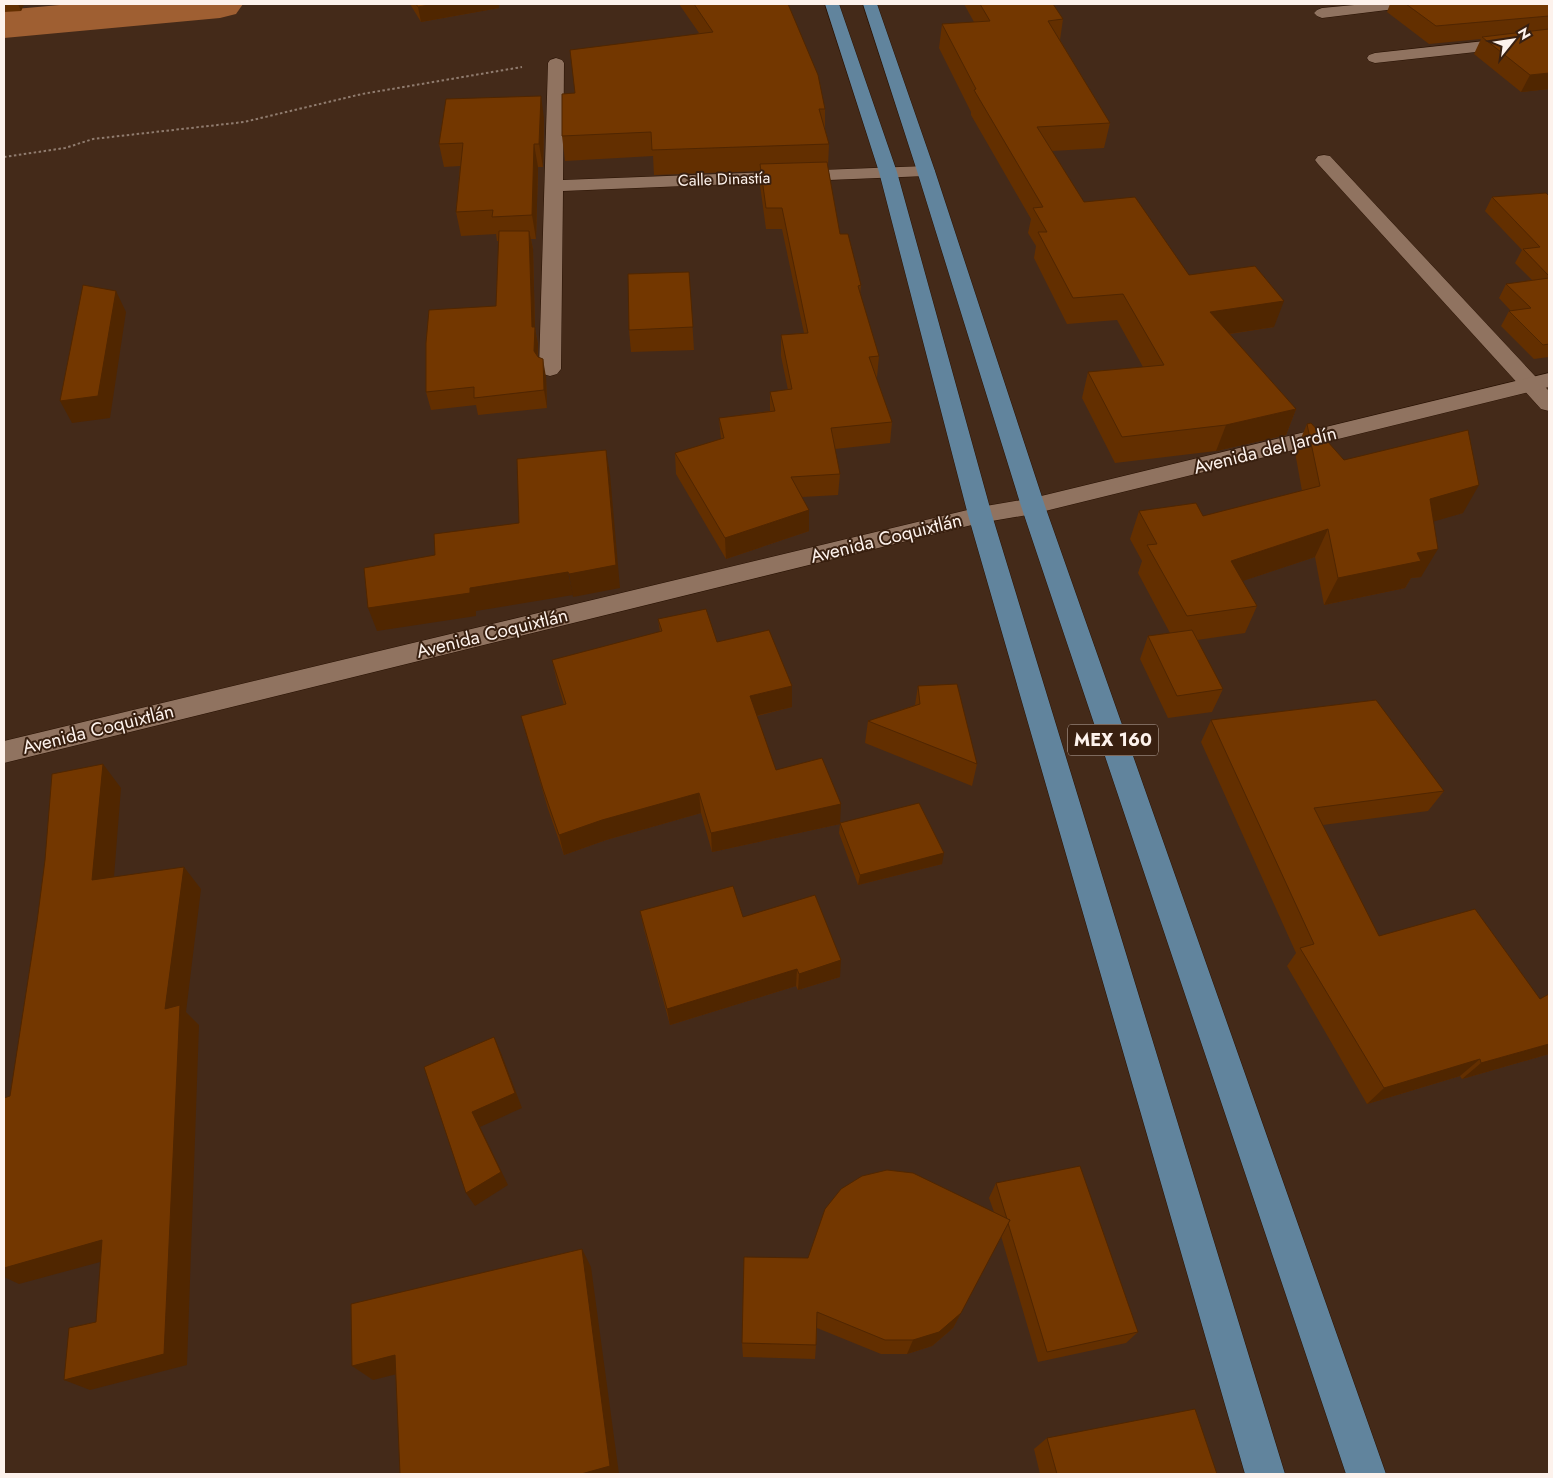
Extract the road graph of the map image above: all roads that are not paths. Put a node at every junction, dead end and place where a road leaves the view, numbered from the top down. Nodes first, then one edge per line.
1 (832, 4) edge
2 (870, 4) edge
3 (1403, 4) edge
4 (1322, 13) dead end
5 (1549, 39) edge
6 (1375, 58) dead end
7 (556, 63) road end
8 (1324, 160) dead end
9 (926, 170) junction
10 (888, 172) junction
11 (553, 186) junction
12 (550, 369) dead end
13 (1541, 383) edge
14 (1549, 404) edge
15 (1033, 506) junction
16 (980, 515) junction
17 (4, 752) edge
18 (1265, 1474) edge
19 (1366, 1474) edge

1 - 10 main road, MEX 160
2 - 9 main road, MEX 160
3 - 4 street
5 - 6 street
7 - 11 street
8 - 13 street
9 - 10 street, Calle Dinastía
9 - 15 main road, MEX 160
10 - 11 street, Calle Dinastía
10 - 16 main road, MEX 160
11 - 12 street
13 - 14 street
13 - 15 street, Avenida del Jardín
15 - 16 street, Avenida del Jardín
15 - 19 main road, MEX 160
16 - 17 street, Avenida Coquixtlán
16 - 18 main road, MEX 160

